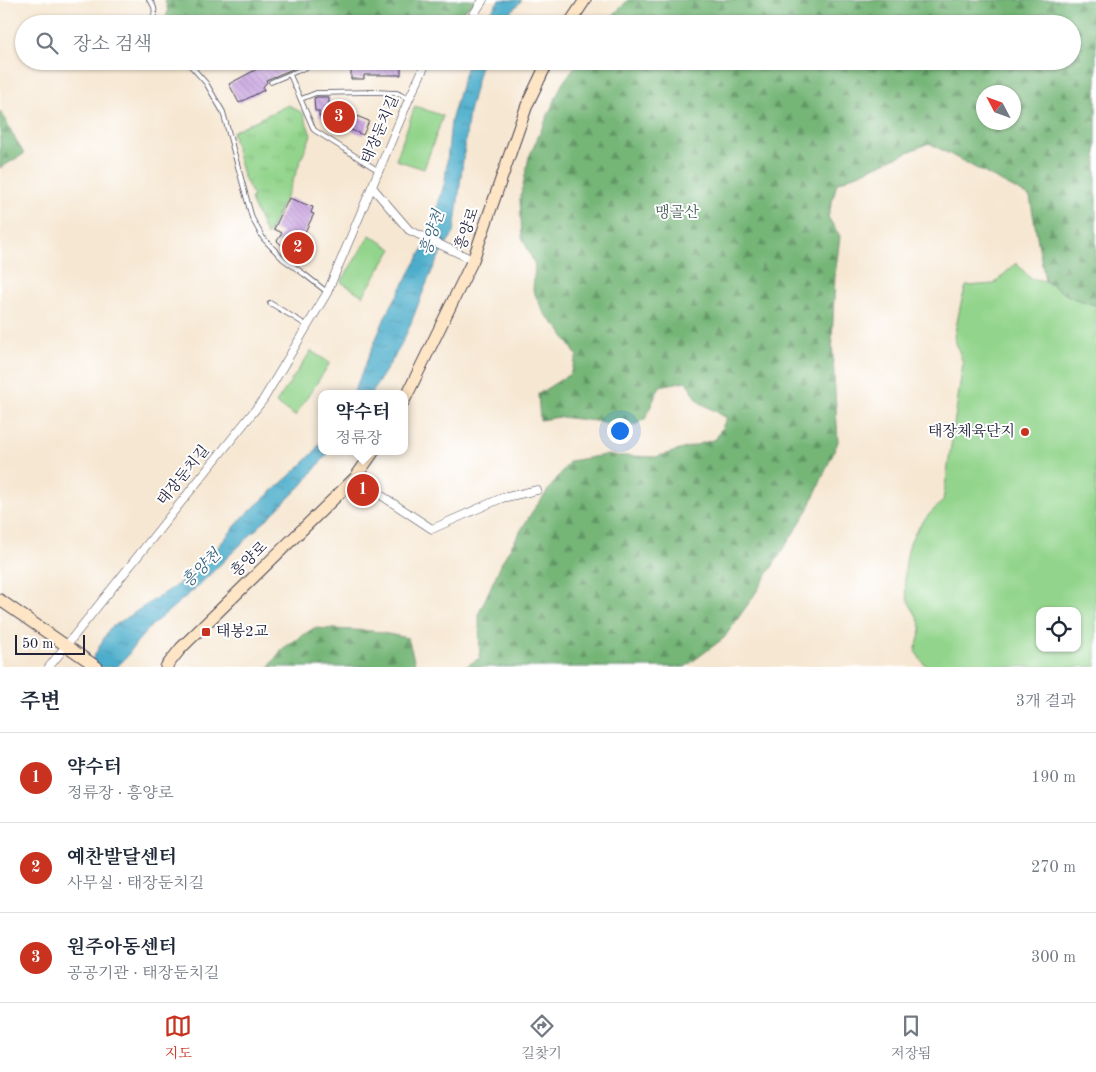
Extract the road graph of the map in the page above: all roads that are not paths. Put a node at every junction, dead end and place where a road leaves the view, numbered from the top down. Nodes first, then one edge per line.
1 (149, 0) edge
2 (483, 0) edge
3 (585, 0) edge
4 (155, 15) edge
5 (473, 15) edge
6 (575, 15) edge
7 (194, 70) edge
8 (301, 70) edge
9 (423, 70) edge
10 (544, 70) edge
11 (290, 75) junction
12 (271, 82) dead end
13 (301, 99) junction
14 (410, 99) junction
15 (379, 170) junction
16 (372, 187) junction
17 (473, 260) junction
18 (327, 292) junction
19 (270, 303) dead end
20 (308, 326) junction
21 (408, 393) edge
22 (371, 455) edge
23 (354, 478) junction
24 (537, 490) dead end
25 (0, 600) edge
26 (66, 646) junction
27 (49, 667) edge
28 (97, 667) edge
29 (166, 667) edge

1 - 4 lane
2 - 5 street
3 - 6 street
7 - 18 lane
8 - 11 lane
9 - 14 street, 태장둔치길
10 - 17 street, 흥양로
11 - 12 lane
11 - 13 lane
13 - 14 lane
13 - 15 lane
14 - 15 street, 태장둔치길
15 - 16 street, 태장둔치길
16 - 17 street
16 - 18 street, 태장둔치길
17 - 21 street, 흥양로
18 - 20 street, 태장둔치길
19 - 20 lane
20 - 26 street, 태장둔치길
22 - 23 street, 흥양로
23 - 24 street
23 - 29 street, 흥양로
25 - 26 street
26 - 27 street, 태장둔치길
26 - 28 street

